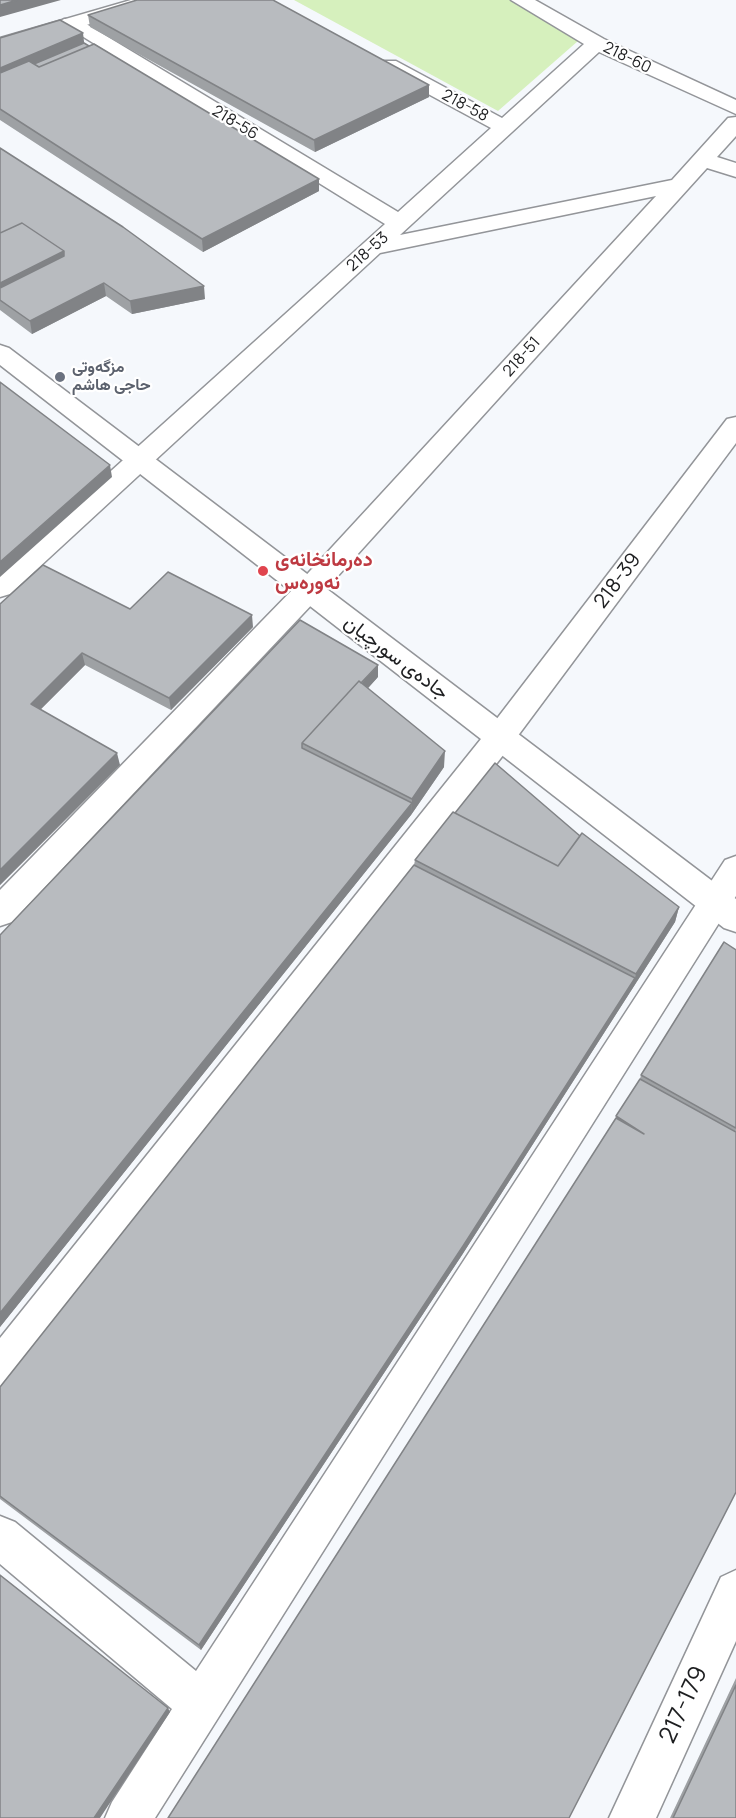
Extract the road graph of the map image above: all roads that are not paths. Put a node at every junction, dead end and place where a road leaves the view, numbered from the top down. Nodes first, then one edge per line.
1 (152, 0) edge
2 (521, 0) edge
3 (114, 5) edge
4 (71, 23) junction
5 (597, 43) junction
6 (0, 44) edge
7 (370, 55) edge
8 (736, 108) edge
9 (736, 123) edge
10 (504, 127) junction
11 (702, 159) junction
12 (736, 170) edge
13 (679, 185) junction
14 (400, 223) junction
15 (370, 248) junction
16 (0, 353) edge
17 (736, 425) edge
18 (138, 461) junction
19 (0, 587) edge
20 (308, 591) junction
21 (500, 737) junction
22 (736, 869) edge
23 (726, 910) edge
24 (0, 912) edge
25 (0, 1369) edge
26 (0, 1537) edge
27 (736, 1592) edge
28 (201, 1704) junction
29 (128, 1818) edge
30 (632, 1818) edge

1 - 3 street
2 - 5 street, 218-60
3 - 4 street
4 - 6 street
4 - 14 street, 218-56
5 - 8 street, 218-60
5 - 10 street, 218-53
7 - 10 street, 218-58
9 - 11 street, 218-51
10 - 14 street, 218-53
11 - 12 street
11 - 13 street, 218-51
13 - 15 street
13 - 20 street, 218-51
14 - 15 street, 218-53
15 - 18 street, 218-53
16 - 18 street, جادەی سورچیان
17 - 21 street, 218-39
18 - 19 street, 218-53
18 - 20 street, جادەی سورچیان
20 - 21 street, جادەی سورچیان
20 - 24 street, 218-51
21 - 23 street, جادەی سورچیان
21 - 25 street, 218-39
22 - 23 street
23 - 28 street
26 - 28 street
27 - 30 street, 217-179
28 - 29 street

